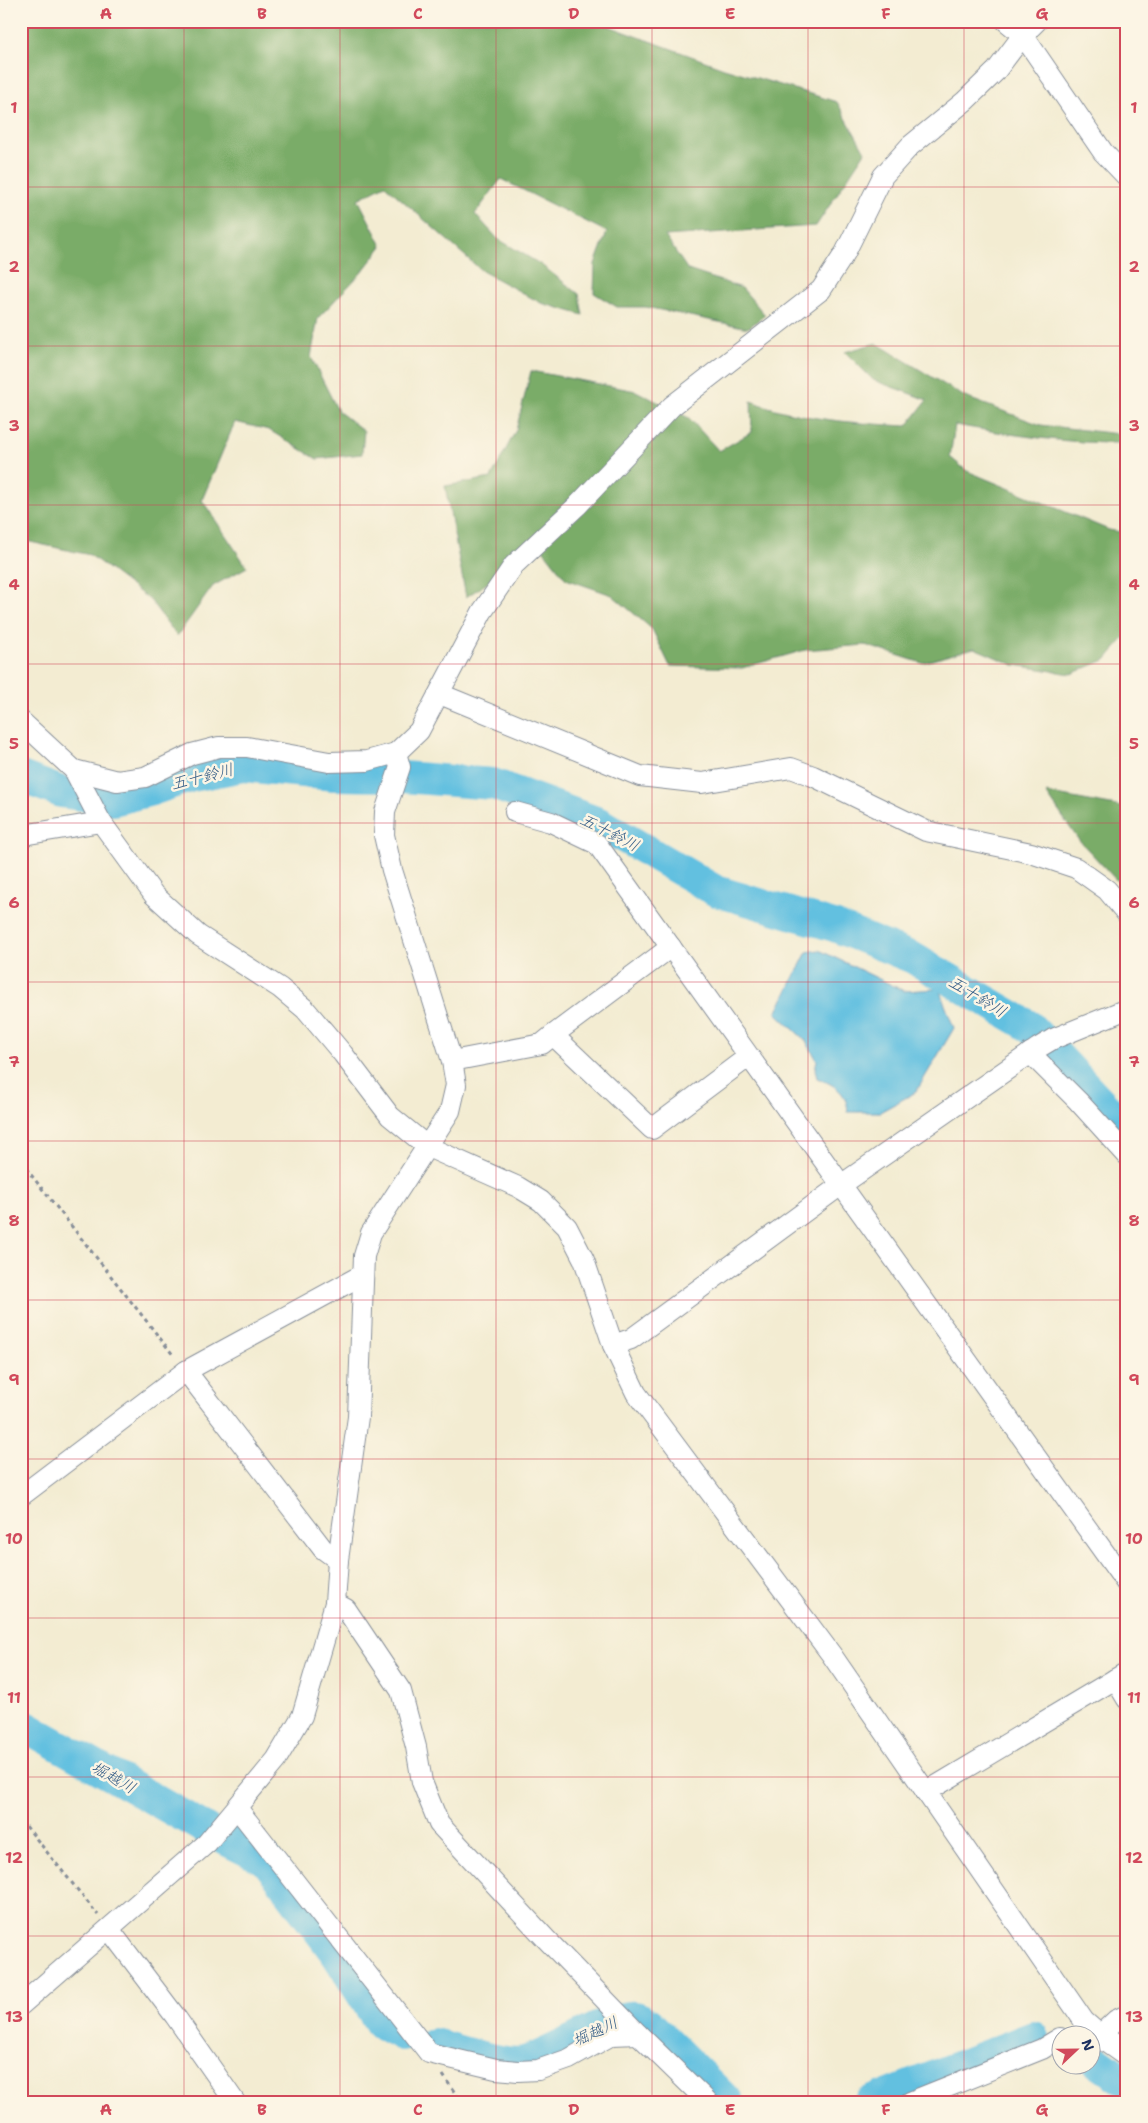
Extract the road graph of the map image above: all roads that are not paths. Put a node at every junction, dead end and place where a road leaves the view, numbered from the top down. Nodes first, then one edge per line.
1 (1006, 21) edge
2 (1030, 28) edge
3 (1127, 177) edge
4 (440, 694) junction
5 (21, 722) edge
6 (398, 760) junction
7 (77, 777) junction
8 (515, 812) dead end
9 (98, 816) junction
10 (21, 837) edge
11 (1127, 914) edge
12 (671, 947) junction
13 (1127, 1009) edge
14 (553, 1035) junction
15 (1040, 1047) junction
16 (748, 1056) junction
17 (452, 1061) junction
18 (428, 1147) junction
19 (1127, 1156) edge
20 (842, 1185) junction
21 (362, 1275) junction
22 (613, 1346) junction
23 (186, 1371) junction
24 (21, 1496) edge
25 (338, 1560) junction
26 (1127, 1584) edge
27 (335, 1603) junction
28 (1121, 1675) edge
29 (1127, 1699) edge
30 (926, 1792) junction
31 (237, 1808) junction
32 (109, 1930) junction
33 (21, 2006) edge
34 (1127, 2015) edge
35 (627, 2022) junction
36 (1091, 2026) edge
37 (1098, 2026) edge
38 (1100, 2034) edge
39 (1050, 2044) edge
40 (1127, 2054) edge
41 (235, 2102) edge
42 (708, 2102) edge
43 (910, 2102) edge

1 - 2 street
2 - 3 street
2 - 4 street
4 - 6 street
4 - 11 street
5 - 7 street
6 - 7 street
6 - 17 street
7 - 9 street
8 - 12 street
9 - 10 street
9 - 18 street
12 - 14 street
12 - 16 street
13 - 15 street
14 - 16 street
14 - 17 street
15 - 19 street
15 - 20 street
16 - 20 street
17 - 18 street
18 - 21 street
18 - 22 street
20 - 22 street
20 - 26 street
21 - 23 street
21 - 25 street
22 - 30 street
23 - 24 street
23 - 25 street
25 - 27 street
27 - 31 street
27 - 35 street
28 - 29 street
28 - 30 street
30 - 36 street
31 - 32 street
31 - 35 street
32 - 33 street
32 - 41 street
34 - 37 street
35 - 42 street
38 - 40 street
39 - 43 street

